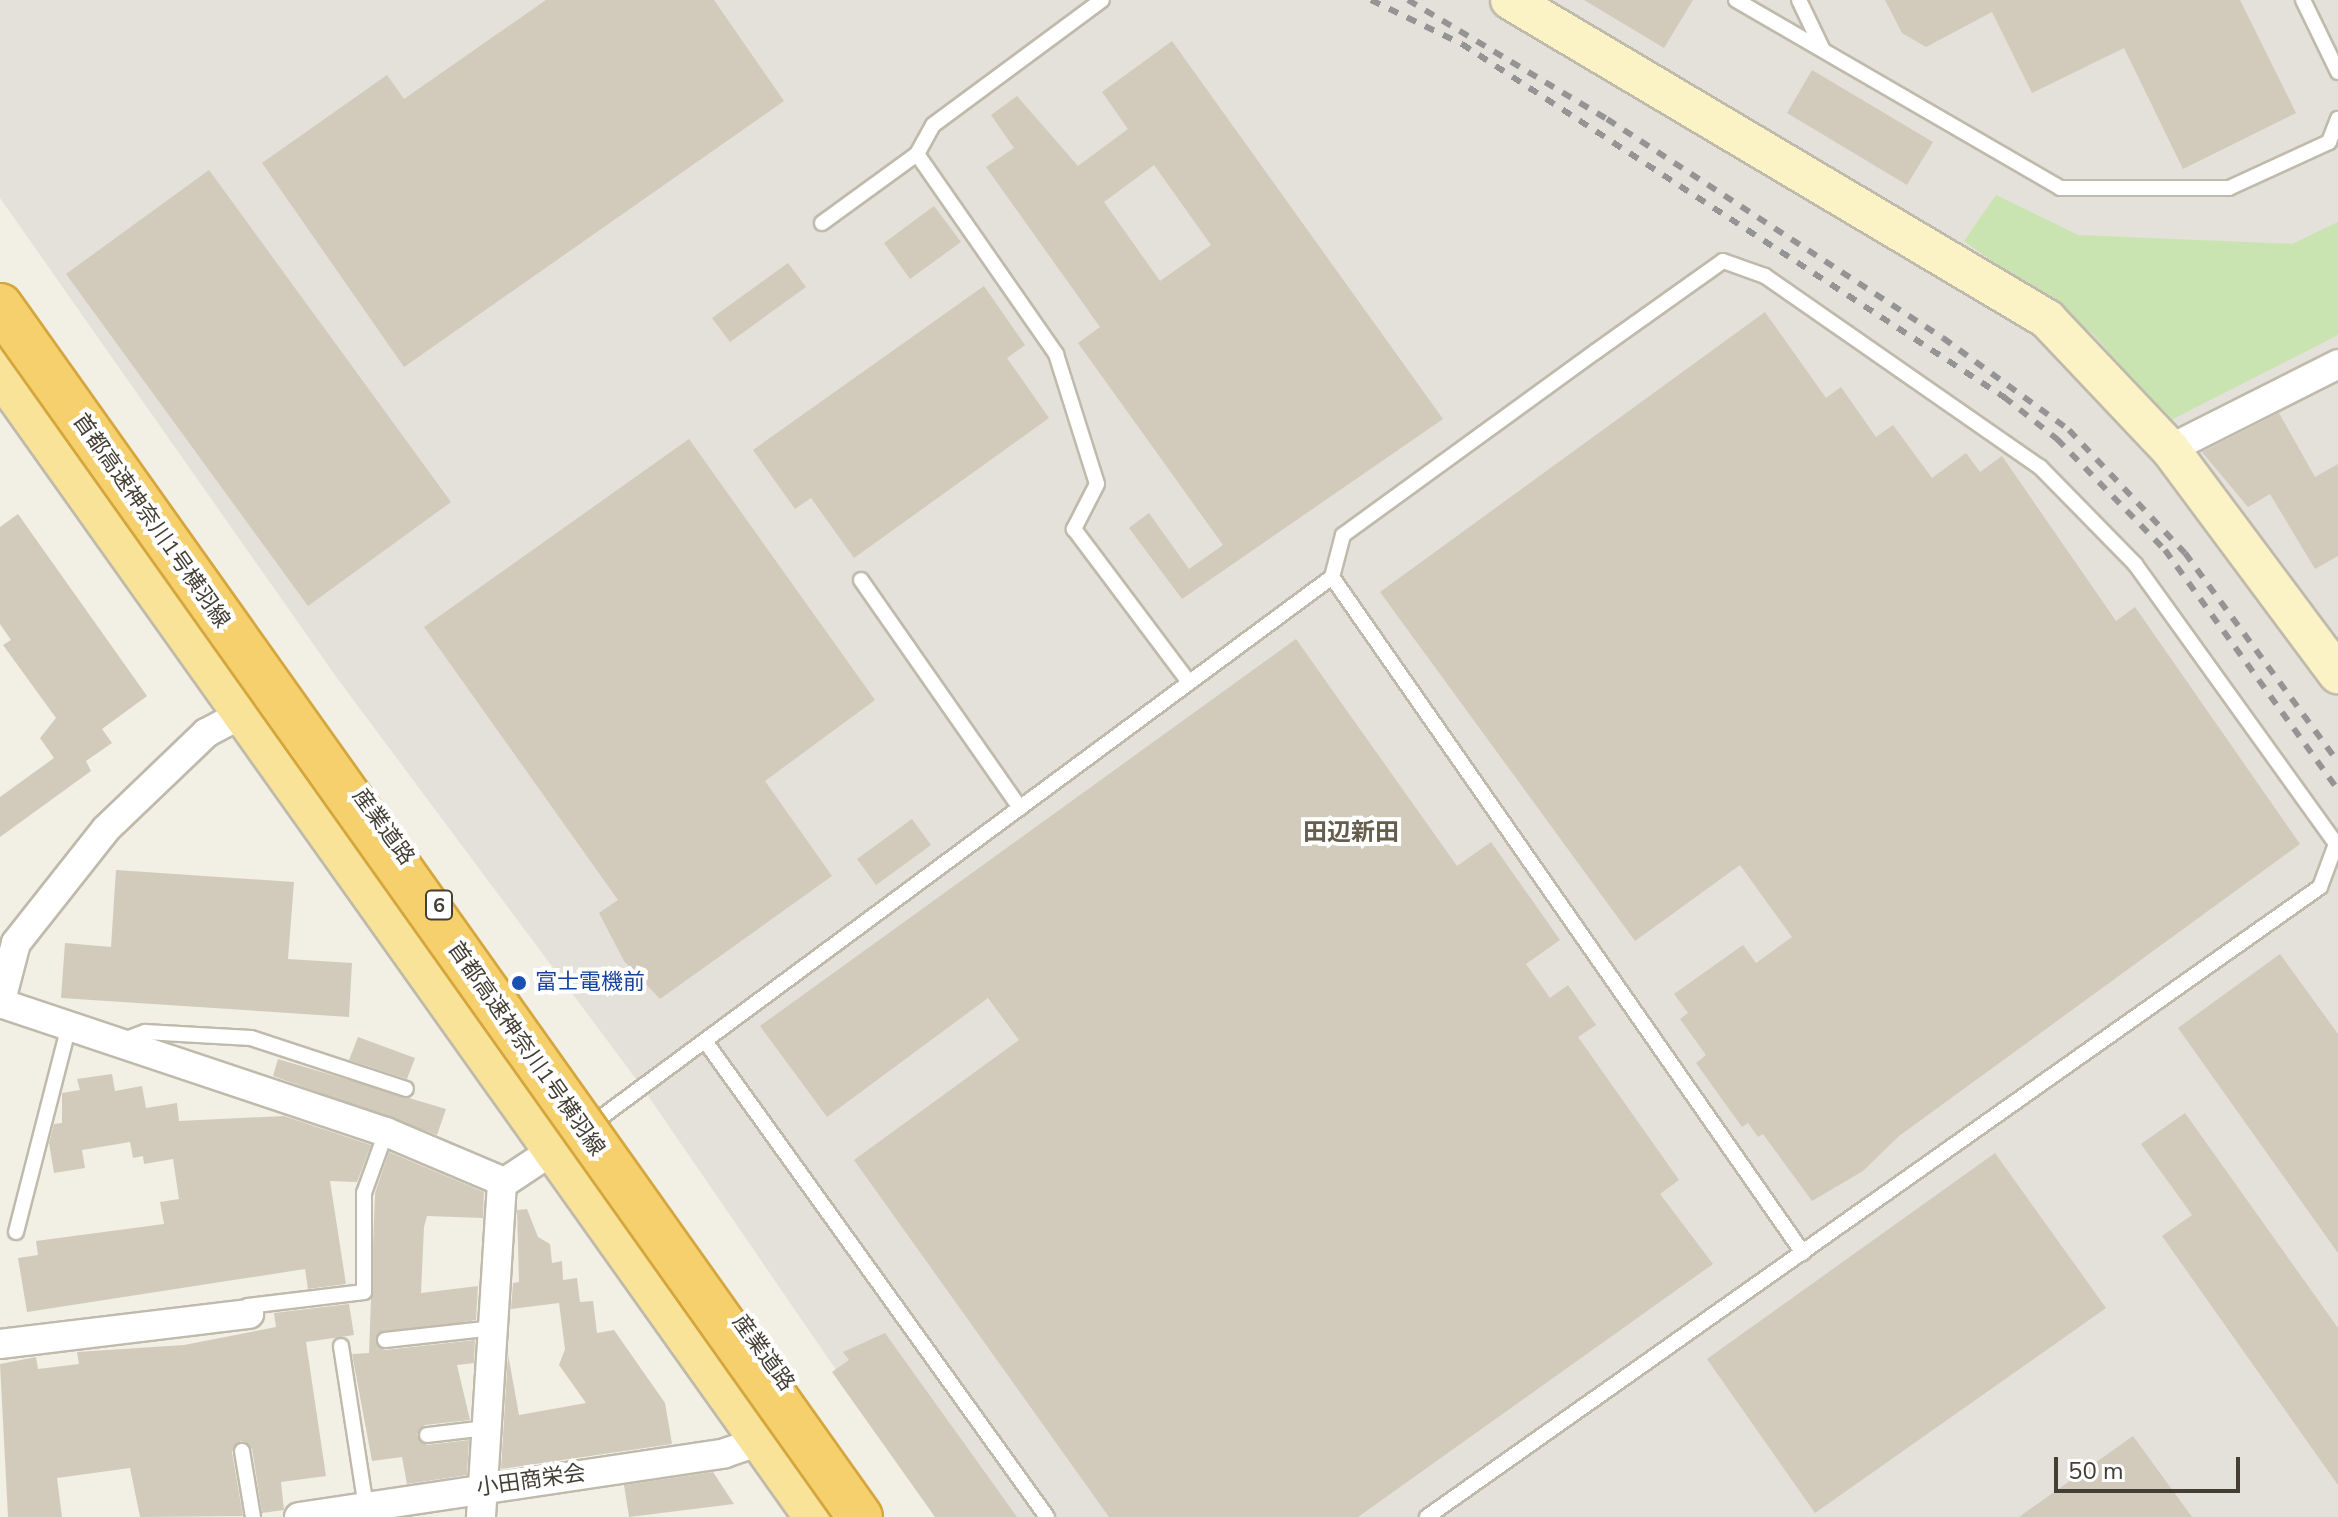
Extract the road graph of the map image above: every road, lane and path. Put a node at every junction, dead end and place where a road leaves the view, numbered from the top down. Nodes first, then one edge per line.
1 (1102, 0) edge
2 (1510, 0) edge
3 (1736, 0) edge
4 (1799, 0) edge
5 (2303, 0) edge
6 (1823, 50) junction
7 (2338, 72) edge
8 (2338, 119) edge
9 (917, 154) junction
10 (822, 223) dead end
11 (0, 291) edge
12 (0, 306) edge
13 (0, 355) edge
14 (2338, 364) edge
15 (0, 369) edge
16 (2170, 449) junction
17 (1332, 577) junction
18 (861, 580) dead end
19 (2338, 674) edge
20 (1189, 682) junction
21 (286, 692) junction
22 (239, 715) junction
23 (1020, 808) junction
24 (0, 1003) edge
25 (69, 1026) junction
26 (705, 1041) junction
27 (116, 1042) junction
28 (406, 1089) dead end
29 (386, 1132) junction
30 (579, 1133) junction
31 (503, 1183) junction
32 (16, 1232) dead end
33 (1803, 1253) junction
34 (249, 1314) joint
35 (494, 1328) junction
36 (385, 1340) dead end
37 (0, 1344) edge
38 (341, 1346) dead end
39 (486, 1428) junction
40 (427, 1435) dead end
41 (763, 1440) junction
42 (242, 1451) dead end
43 (483, 1487) junction
44 (366, 1507) junction
45 (253, 1517) edge
46 (299, 1517) edge
47 (481, 1517) edge
48 (817, 1517) edge
49 (823, 1517) edge
50 (860, 1517) edge
51 (882, 1517) edge
52 (1047, 1517) edge
53 (1427, 1517) edge

1 - 9 lane
2 - 16 street
3 - 6 lane
4 - 6 lane
5 - 7 lane
6 - 8 lane
9 - 10 lane
9 - 20 lane
11 - 21 main road, 産業道路 / 6
12 - 50 highway, 首都高速神奈川1号横羽線, bridge
13 - 49 highway, 首都高速神奈川1号横羽線
14 - 16 street
15 - 22 main road, 産業道路 / 6
16 - 19 street
17 - 20 lane
17 - 33 lane
17 - 33 lane
18 - 23 lane
20 - 23 lane
21 - 22 street
21 - 30 main road, 産業道路 / 6
22 - 24 street
22 - 30 main road, 産業道路 / 6
23 - 26 lane
24 - 25 street
25 - 27 street
25 - 32 lane
26 - 30 lane
26 - 52 lane
27 - 28 lane
27 - 29 street
29 - 31 street
29 - 34 lane
30 - 31 street
30 - 41 main road, 産業道路 / 6
30 - 51 main road, 産業道路 / 6
31 - 35 street
33 - 53 lane
34 - 37 street
35 - 36 lane
35 - 39 street
38 - 44 lane
39 - 40 lane
39 - 43 street
41 - 43 street, 小田商栄会
41 - 48 main road, 産業道路 / 6
42 - 45 lane
43 - 44 street, 小田商栄会
43 - 47 street
44 - 46 street, 小田商栄会

